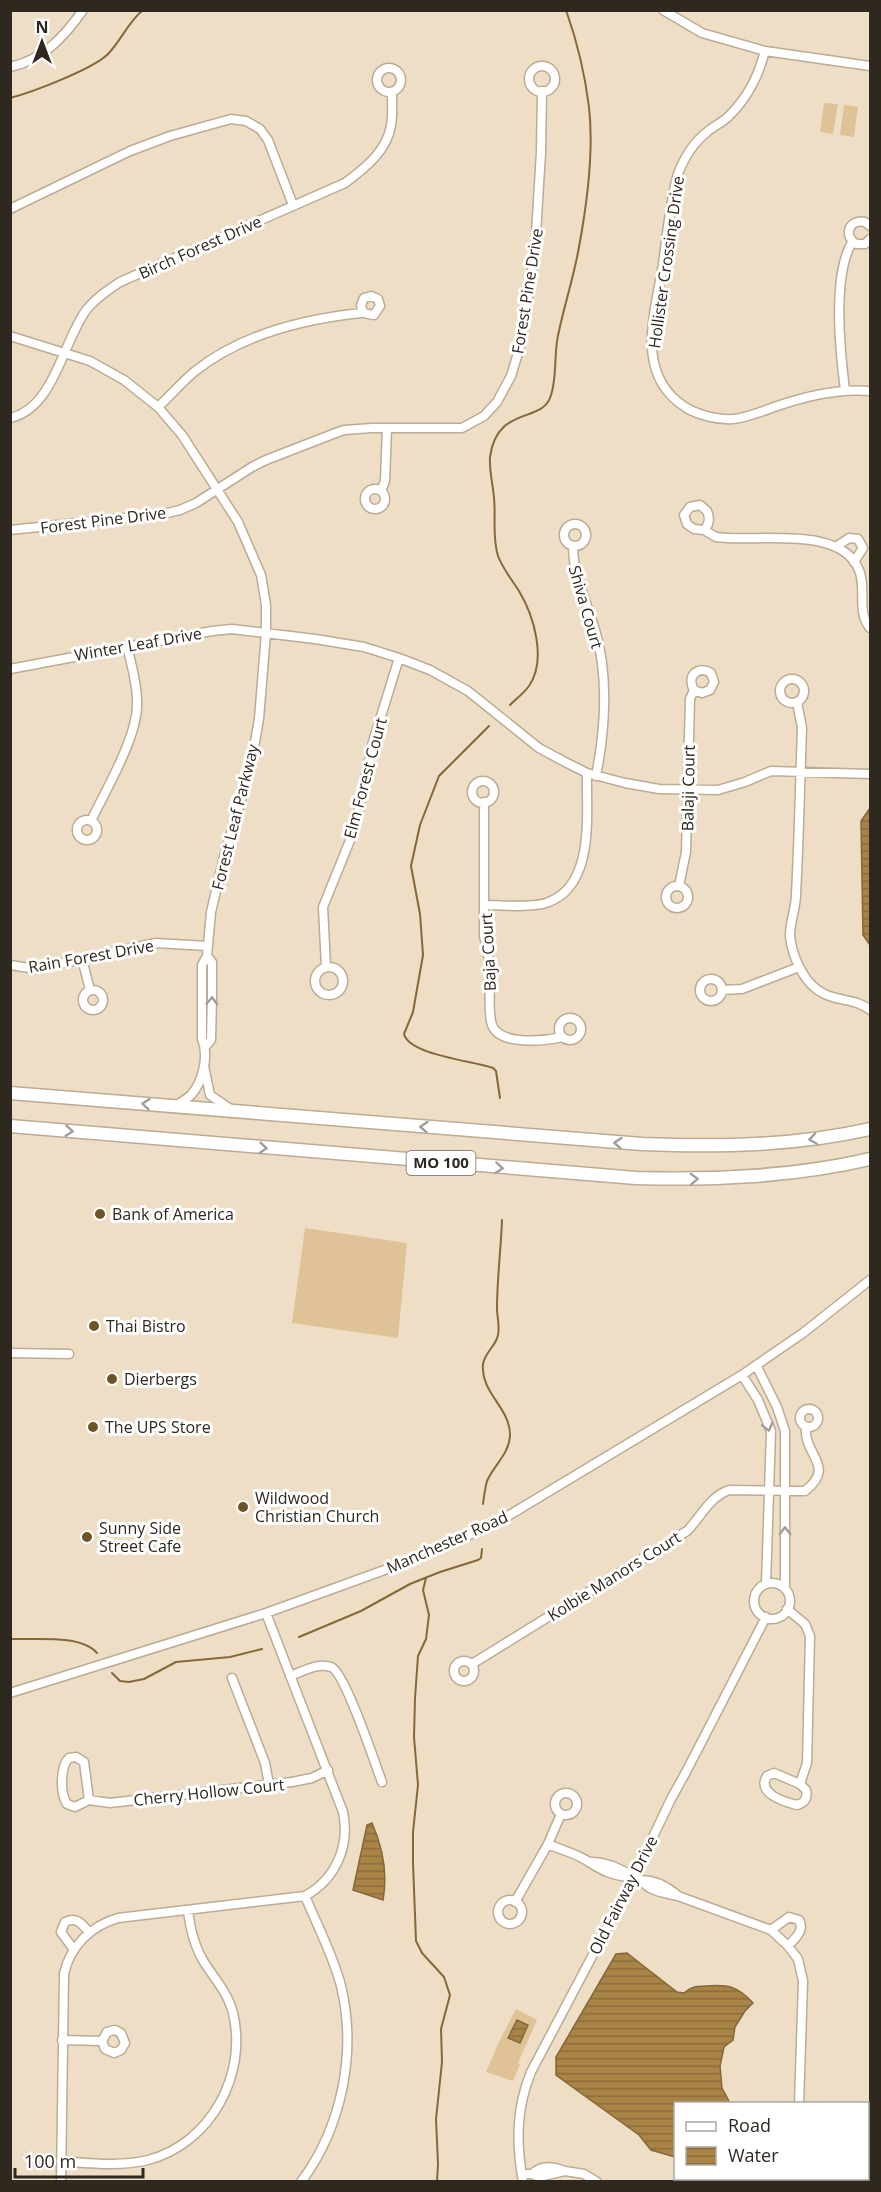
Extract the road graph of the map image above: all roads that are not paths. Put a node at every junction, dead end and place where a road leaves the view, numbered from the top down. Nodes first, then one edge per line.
1 (83, 10) edge
2 (663, 10) edge
3 (765, 51) junction
4 (870, 66) edge
5 (10, 67) edge
6 (542, 91) dead end
7 (392, 92) dead end
8 (293, 205) junction
9 (10, 209) edge
10 (870, 226) edge
11 (870, 240) edge
12 (852, 242) junction
13 (363, 312) dead end
14 (10, 336) edge
15 (66, 352) junction
16 (845, 390) junction
17 (870, 391) edge
18 (158, 407) junction
19 (10, 418) edge
20 (387, 428) junction
21 (218, 489) junction
22 (381, 491) dead end
23 (10, 530) edge
24 (704, 530) dead end
25 (573, 546) dead end
26 (836, 547) junction
27 (854, 562) junction
28 (870, 628) edge
29 (266, 633) junction
30 (128, 646) junction
31 (399, 658) junction
32 (10, 669) edge
33 (694, 690) dead end
34 (796, 702) dead end
35 (801, 770) junction
36 (592, 774) junction
37 (870, 774) edge
38 (688, 790) junction
39 (484, 802) dead end
40 (91, 821) dead end
41 (679, 886) dead end
42 (486, 905) junction
43 (207, 946) junction
44 (82, 959) junction
45 (10, 965) edge
46 (326, 967) dead end
47 (800, 967) junction
48 (90, 990) dead end
49 (722, 990) dead end
50 (870, 1010) edge
51 (562, 1037) dead end
52 (204, 1066) junction
53 (10, 1093) edge
54 (174, 1106) junction
55 (233, 1110) junction
56 (10, 1126) edge
57 (870, 1129) edge
58 (870, 1160) edge
59 (870, 1280) edge
60 (10, 1353) edge
61 (69, 1354) dead end
62 (756, 1365) junction
63 (742, 1375) junction
64 (806, 1427) dead end
65 (770, 1489) junction
66 (786, 1490) junction
67 (766, 1584) junction
68 (785, 1589) junction
69 (787, 1609) junction
70 (266, 1613) junction
71 (766, 1617) junction
72 (472, 1664) dead end
73 (290, 1676) junction
74 (232, 1678) dead end
75 (10, 1693) edge
76 (328, 1770) junction
77 (382, 1782) dead end
78 (269, 1784) junction
79 (800, 1784) junction
80 (89, 1800) junction
81 (561, 1814) dead end
82 (548, 1844) junction
83 (637, 1879) junction
84 (305, 1896) junction
85 (515, 1902) dead end
86 (188, 1910) junction
87 (771, 1930) junction
88 (89, 1932) junction
89 (788, 1946) junction
90 (74, 1950) junction
91 (62, 2040) junction
92 (102, 2041) dead end
93 (799, 2102) edge
94 (61, 2161) junction
95 (522, 2178) edge
96 (61, 2181) edge
97 (301, 2181) edge
98 (597, 2181) edge

1 - 5 street
2 - 3 street
3 - 4 street
3 - 16 street, Hollister Crossing Drive
6 - 20 street, Forest Pine Drive
7 - 8 street, Birch Forest Drive
8 - 9 street
8 - 15 street, Birch Forest Drive
10 - 12 street
11 - 12 street
12 - 16 street
13 - 18 street
14 - 15 street, Forest Leaf Parkway
15 - 18 street, Forest Leaf Parkway
15 - 19 street, Birch Forest Drive
16 - 17 street, Hollister Crossing Drive
18 - 21 street, Forest Leaf Parkway
20 - 21 street, Forest Pine Drive
20 - 22 street
21 - 23 street, Forest Pine Drive
21 - 29 street, Forest Leaf Parkway
24 - 26 street
25 - 36 street, Shiva Court
26 - 27 street
26 - 27 street
27 - 28 street
29 - 30 street, Winter Leaf Drive
29 - 31 street, Winter Leaf Drive
29 - 43 street, Forest Leaf Parkway
30 - 32 street, Winter Leaf Drive
30 - 40 street
31 - 36 street, Winter Leaf Drive
31 - 46 street, Elm Forest Court
33 - 38 street, Balaji Court
34 - 35 street
35 - 37 street, Winter Leaf Drive
35 - 38 street, Winter Leaf Drive
35 - 47 street
36 - 38 street, Winter Leaf Drive
36 - 42 street, Shiva Court
38 - 41 street, Balaji Court
39 - 42 street, Baja Court
42 - 51 street, Baja Court
43 - 44 street, Rain Forest Drive
43 - 52 street, Forest Leaf Parkway
44 - 45 street, Rain Forest Drive
44 - 48 street
47 - 49 street
47 - 50 street
52 - 54 street, Forest Leaf Parkway
52 - 55 street, Forest Leaf Parkway
54 -> 53 highway, MO 100
54 - 55 highway, MO 100
57 -> 55 highway, MO 100
56 -> 58 highway, MO 100
59 - 62 street, Manchester Road
60 - 61 street
62 - 63 street, Manchester Road
62 - 66 street
63 -> 65 street
63 - 70 street, Manchester Road
64 - 66 street, Kolbie Manors Court
65 - 66 street, Kolbie Manors Court
65 - 67 street
65 - 72 street, Kolbie Manors Court
68 -> 66 street
67 - 68 street
67 - 71 street
68 - 69 street
69 - 71 street
69 - 79 street
70 - 73 street
70 - 75 street, Manchester Road
71 - 83 street, Old Fairway Drive
73 - 76 street
73 - 77 street
74 - 78 street
76 - 78 street, Cherry Hollow Court
76 - 84 street
78 - 80 street, Cherry Hollow Court
79 - 79 street
80 - 80 street, Cherry Hollow Court
81 - 82 street
82 - 83 street
82 - 85 street
83 - 87 street
83 - 95 street, Old Fairway Drive
84 - 86 street
84 - 97 street
86 - 88 street
86 - 94 street
87 - 89 street
87 - 89 street
88 - 90 street
88 - 90 street
89 - 93 street
90 - 91 street
91 - 92 street
91 - 94 street
94 - 96 street
95 - 98 street

